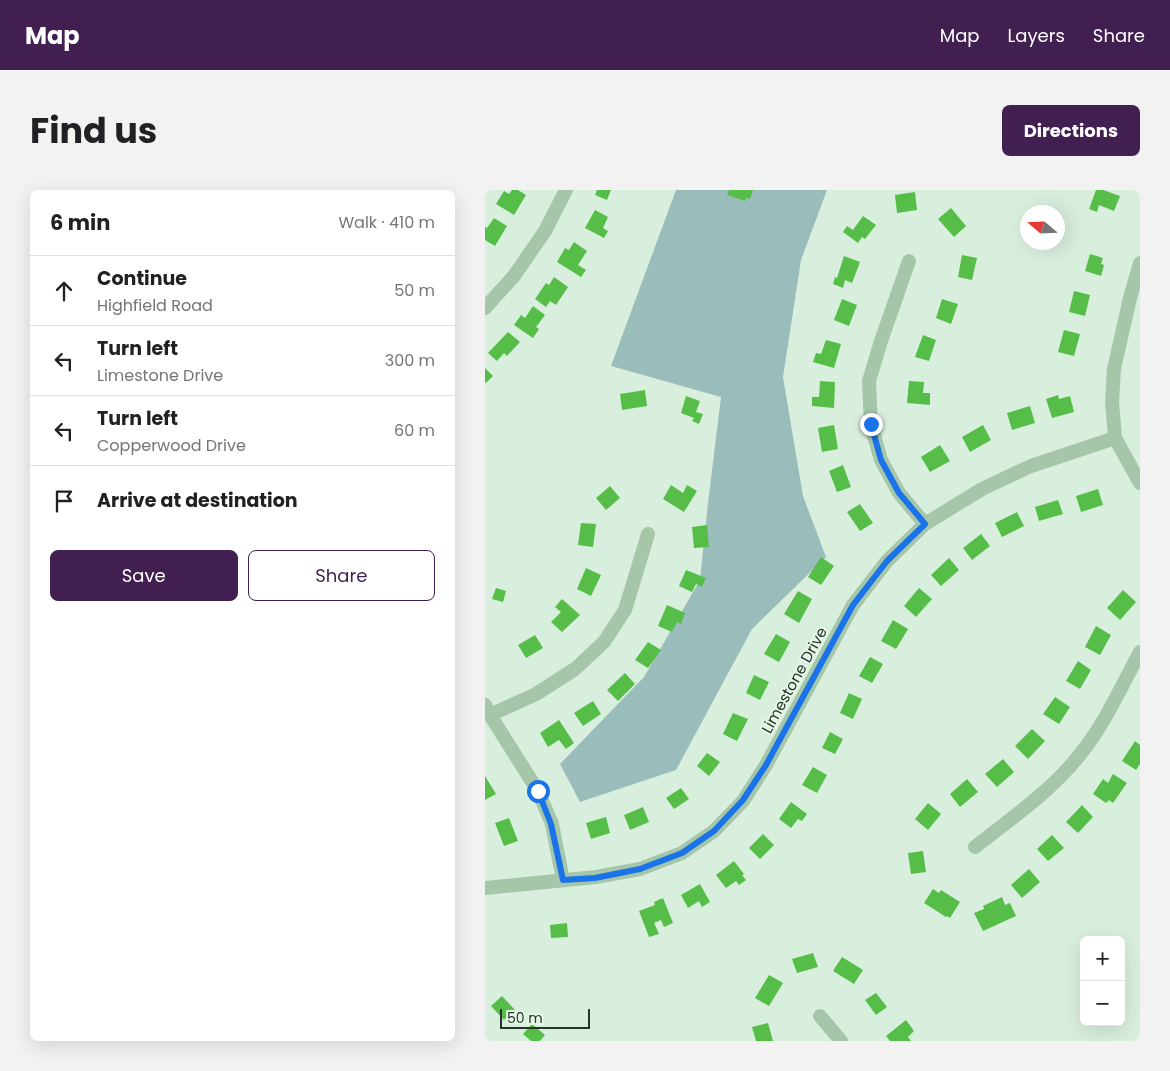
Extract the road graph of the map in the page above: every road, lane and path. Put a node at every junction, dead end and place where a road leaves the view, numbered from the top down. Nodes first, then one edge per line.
1 (566, 190) edge
2 (909, 261) dead end
3 (1140, 263) edge
4 (1135, 299) edge
5 (485, 308) edge
6 (1115, 438) junction
7 (1140, 483) edge
8 (925, 524) junction
9 (648, 534) dead end
10 (1140, 652) edge
11 (487, 710) edge
12 (975, 847) dead end
13 (563, 880) junction
14 (485, 888) edge
15 (820, 1016) dead end
16 (841, 1041) edge

1 - 5 street
2 - 8 street
3 - 4 street
4 - 6 street
6 - 7 street
6 - 8 street, Limestone Drive
8 - 13 street, Limestone Drive
9 - 11 street
10 - 12 street
11 - 13 street
13 - 14 street, Limestone Drive
15 - 16 street

